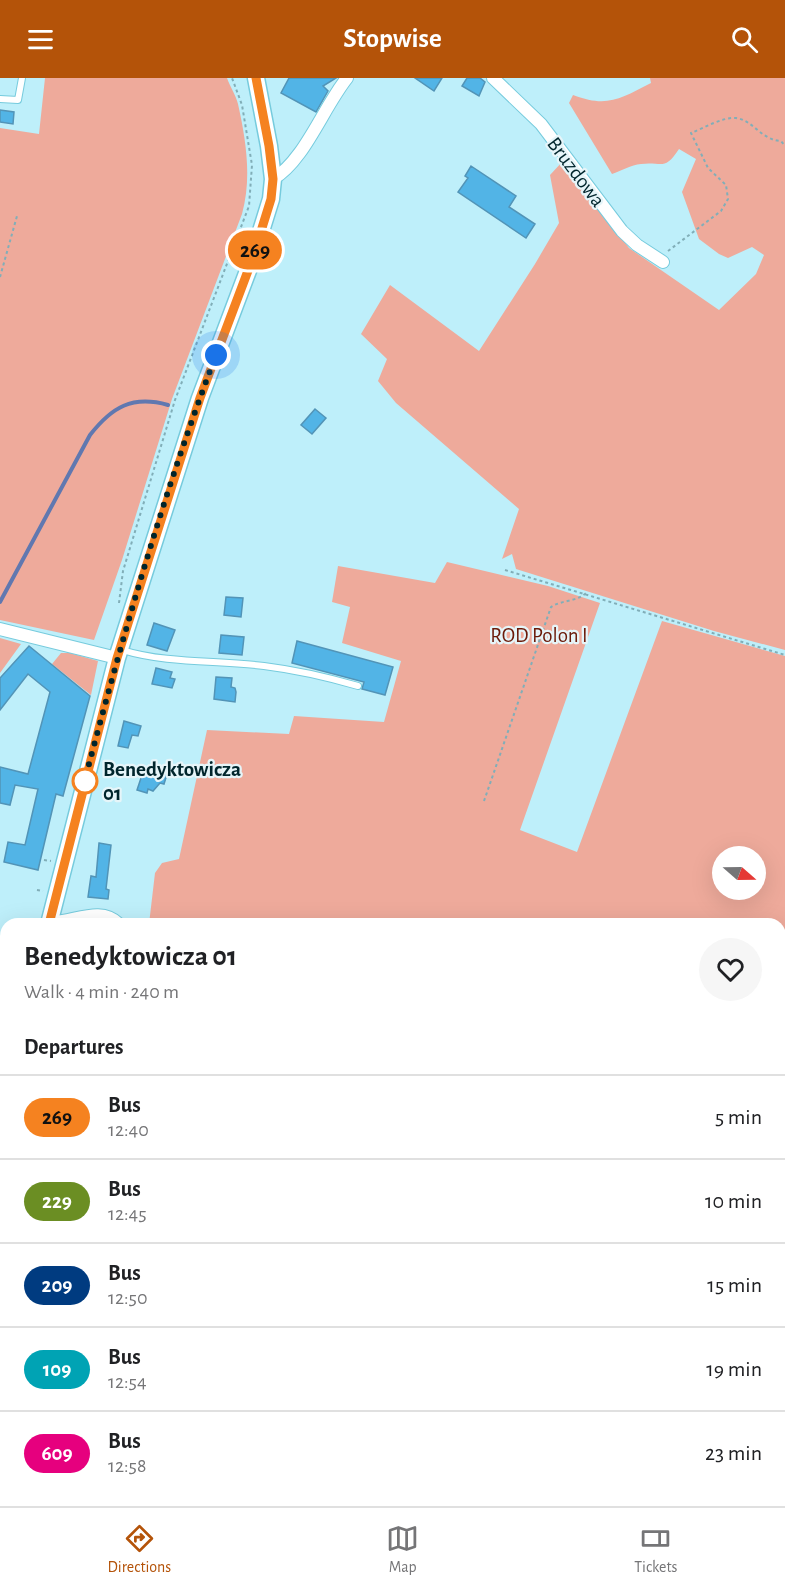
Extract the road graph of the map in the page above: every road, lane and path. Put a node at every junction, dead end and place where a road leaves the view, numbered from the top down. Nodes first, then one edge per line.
1 (22, 78) edge
2 (232, 78) edge
3 (256, 78) edge
4 (347, 78) edge
5 (493, 78) edge
6 (0, 99) edge
7 (785, 146) edge
8 (273, 179) junction
9 (17, 216) dead end
10 (660, 261) joint
11 (0, 277) edge
12 (505, 570) dead end
13 (586, 593) junction
14 (117, 611) dead end
15 (0, 629) edge
16 (119, 653) junction
17 (785, 655) edge
18 (358, 686) dead end
19 (484, 801) dead end
20 (44, 860) dead end
21 (48, 860) dead end
22 (50, 918) edge
23 (77, 918) edge
24 (111, 918) edge

1 - 6 lane
2 - 14 path
3 - 8 main road
4 - 8 street
5 - 10 street, Bruzdowa
7 - 10 path
8 - 16 main road
9 - 11 path
12 - 13 path
13 - 17 path
13 - 19 path
15 - 16 street
16 - 18 lane
16 - 22 main road
20 - 21 path
23 - 24 street

